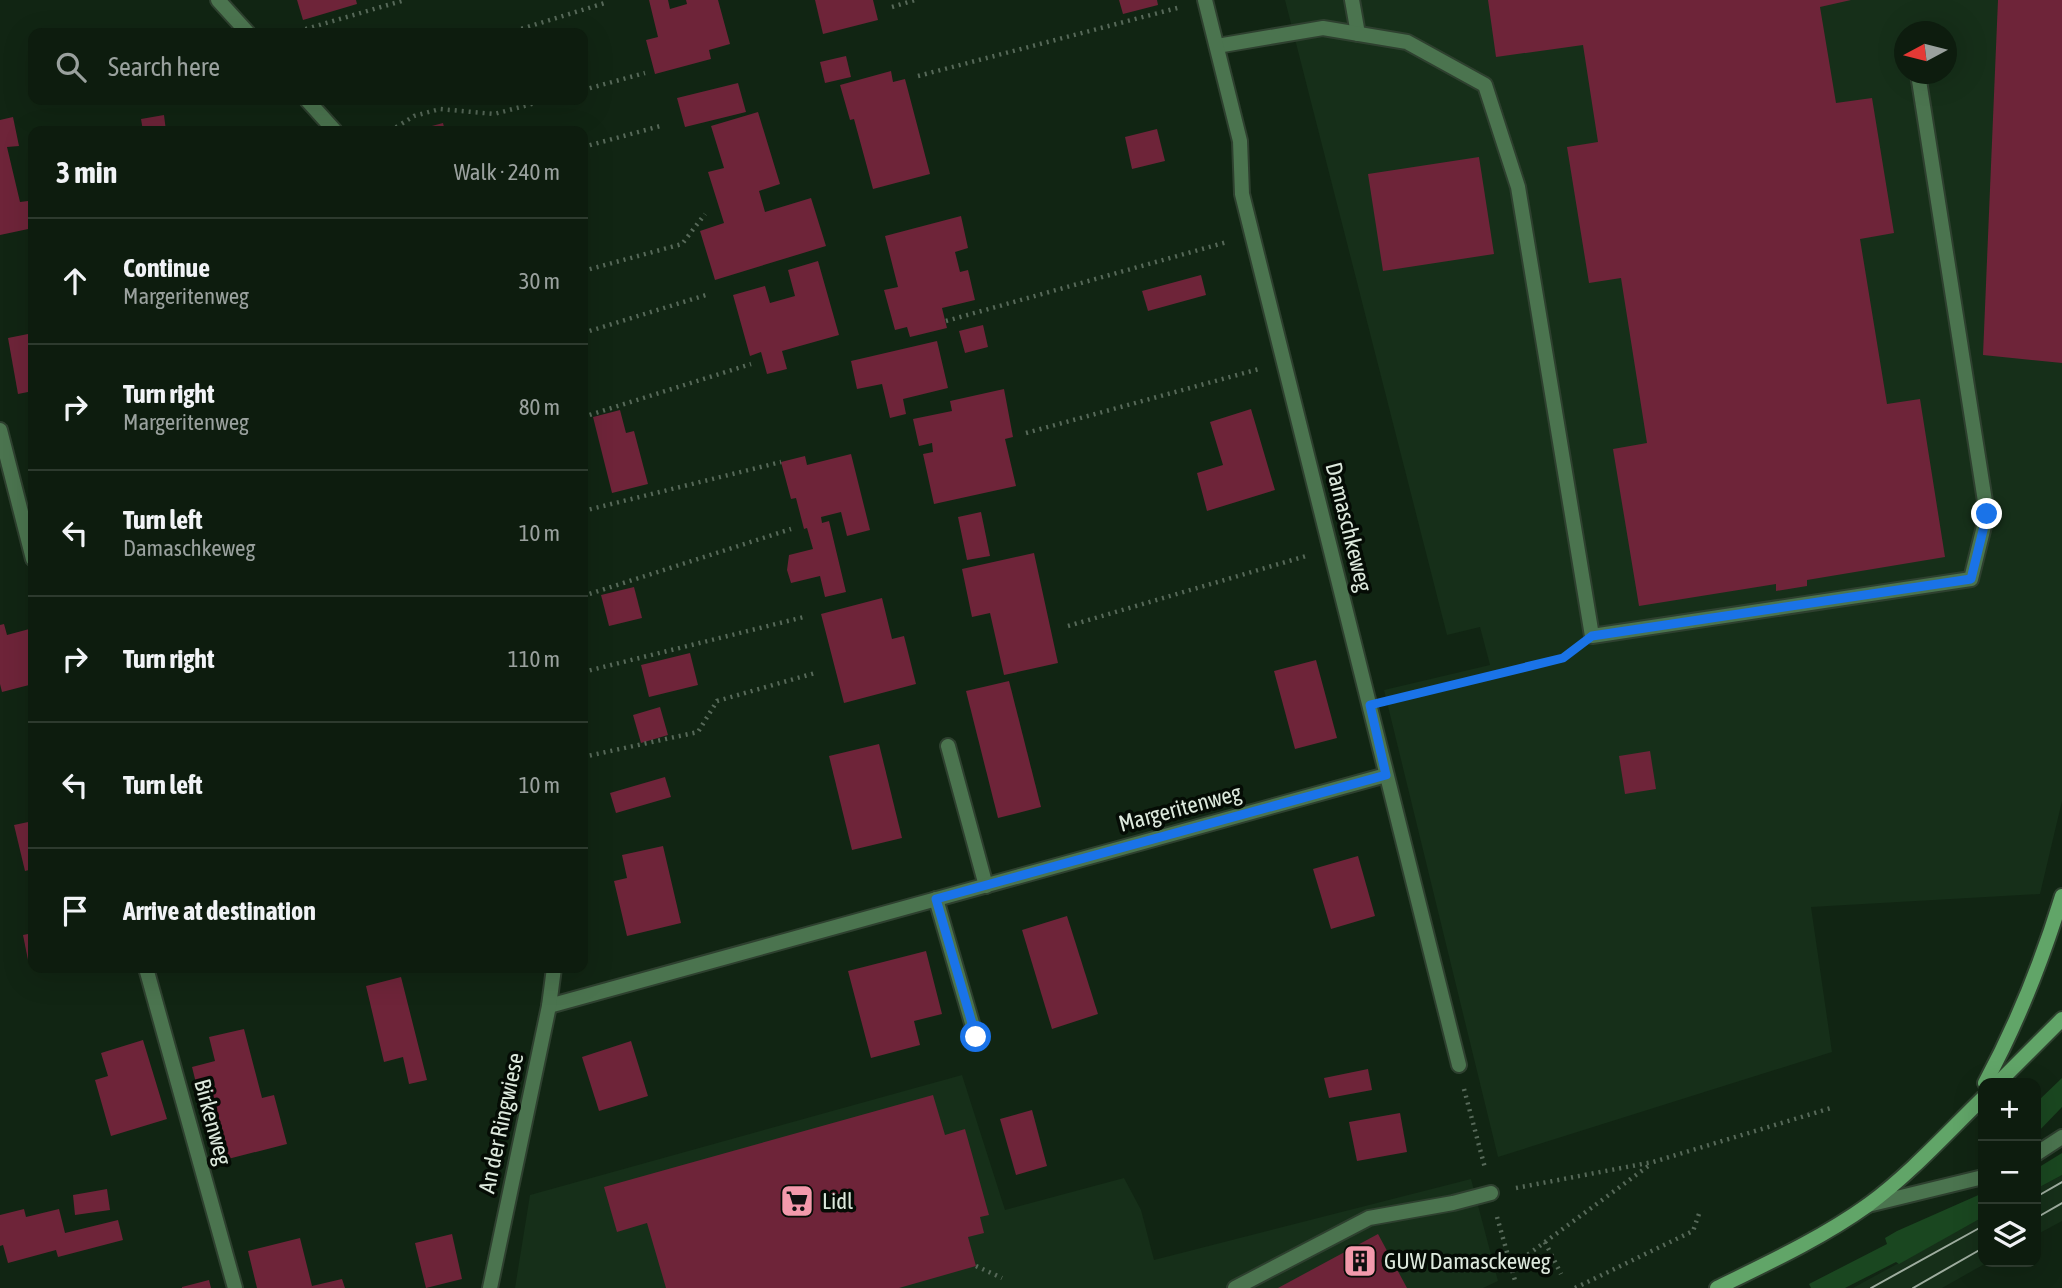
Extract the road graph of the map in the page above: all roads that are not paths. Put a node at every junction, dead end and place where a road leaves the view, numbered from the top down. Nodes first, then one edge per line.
1 (218, 0) edge
2 (1205, 0) edge
3 (1352, 0) edge
4 (243, 28) edge
5 (1359, 34) junction
6 (1217, 46) junction
7 (1920, 84) edge
8 (312, 105) edge
9 (330, 126) edge
10 (0, 430) edge
11 (28, 539) edge
12 (948, 746) dead end
13 (1386, 775) junction
14 (986, 886) junction
15 (2062, 896) edge
16 (936, 899) junction
17 (147, 973) edge
18 (553, 973) edge
19 (549, 1006) junction
20 (2062, 1019) edge
21 (976, 1037) dead end
22 (1458, 1065) dead end
23 (1988, 1078) edge
24 (2003, 1078) edge
25 (1978, 1096) edge
26 (1978, 1103) edge
27 (1970, 1110) junction
28 (2062, 1137) edge
29 (2041, 1151) edge
30 (1978, 1178) edge
31 (1491, 1193) road end
32 (1868, 1205) junction
33 (235, 1288) edge
34 (490, 1288) edge
35 (1235, 1288) edge
36 (1717, 1288) edge

1 - 4 street
2 - 6 street, Damaschkeweg
3 - 5 street
5 - 6 street
5 - 7 street
6 - 13 street, Damaschkeweg
8 - 9 street
10 - 11 street
12 - 14 street
13 - 14 street, Margeritenweg
13 - 22 street, Damaschkeweg
14 - 16 street, Margeritenweg
15 - 23 main road
16 - 19 street, Margeritenweg
16 - 21 street
17 - 33 street, Birkenweg
18 - 19 street, An der Ringwiese
19 - 34 street, An der Ringwiese
20 - 24 main road
25 - 27 main road
26 - 27 main road
27 - 32 main road
28 - 29 street
30 - 32 street
31 - 35 street
32 - 36 main road

